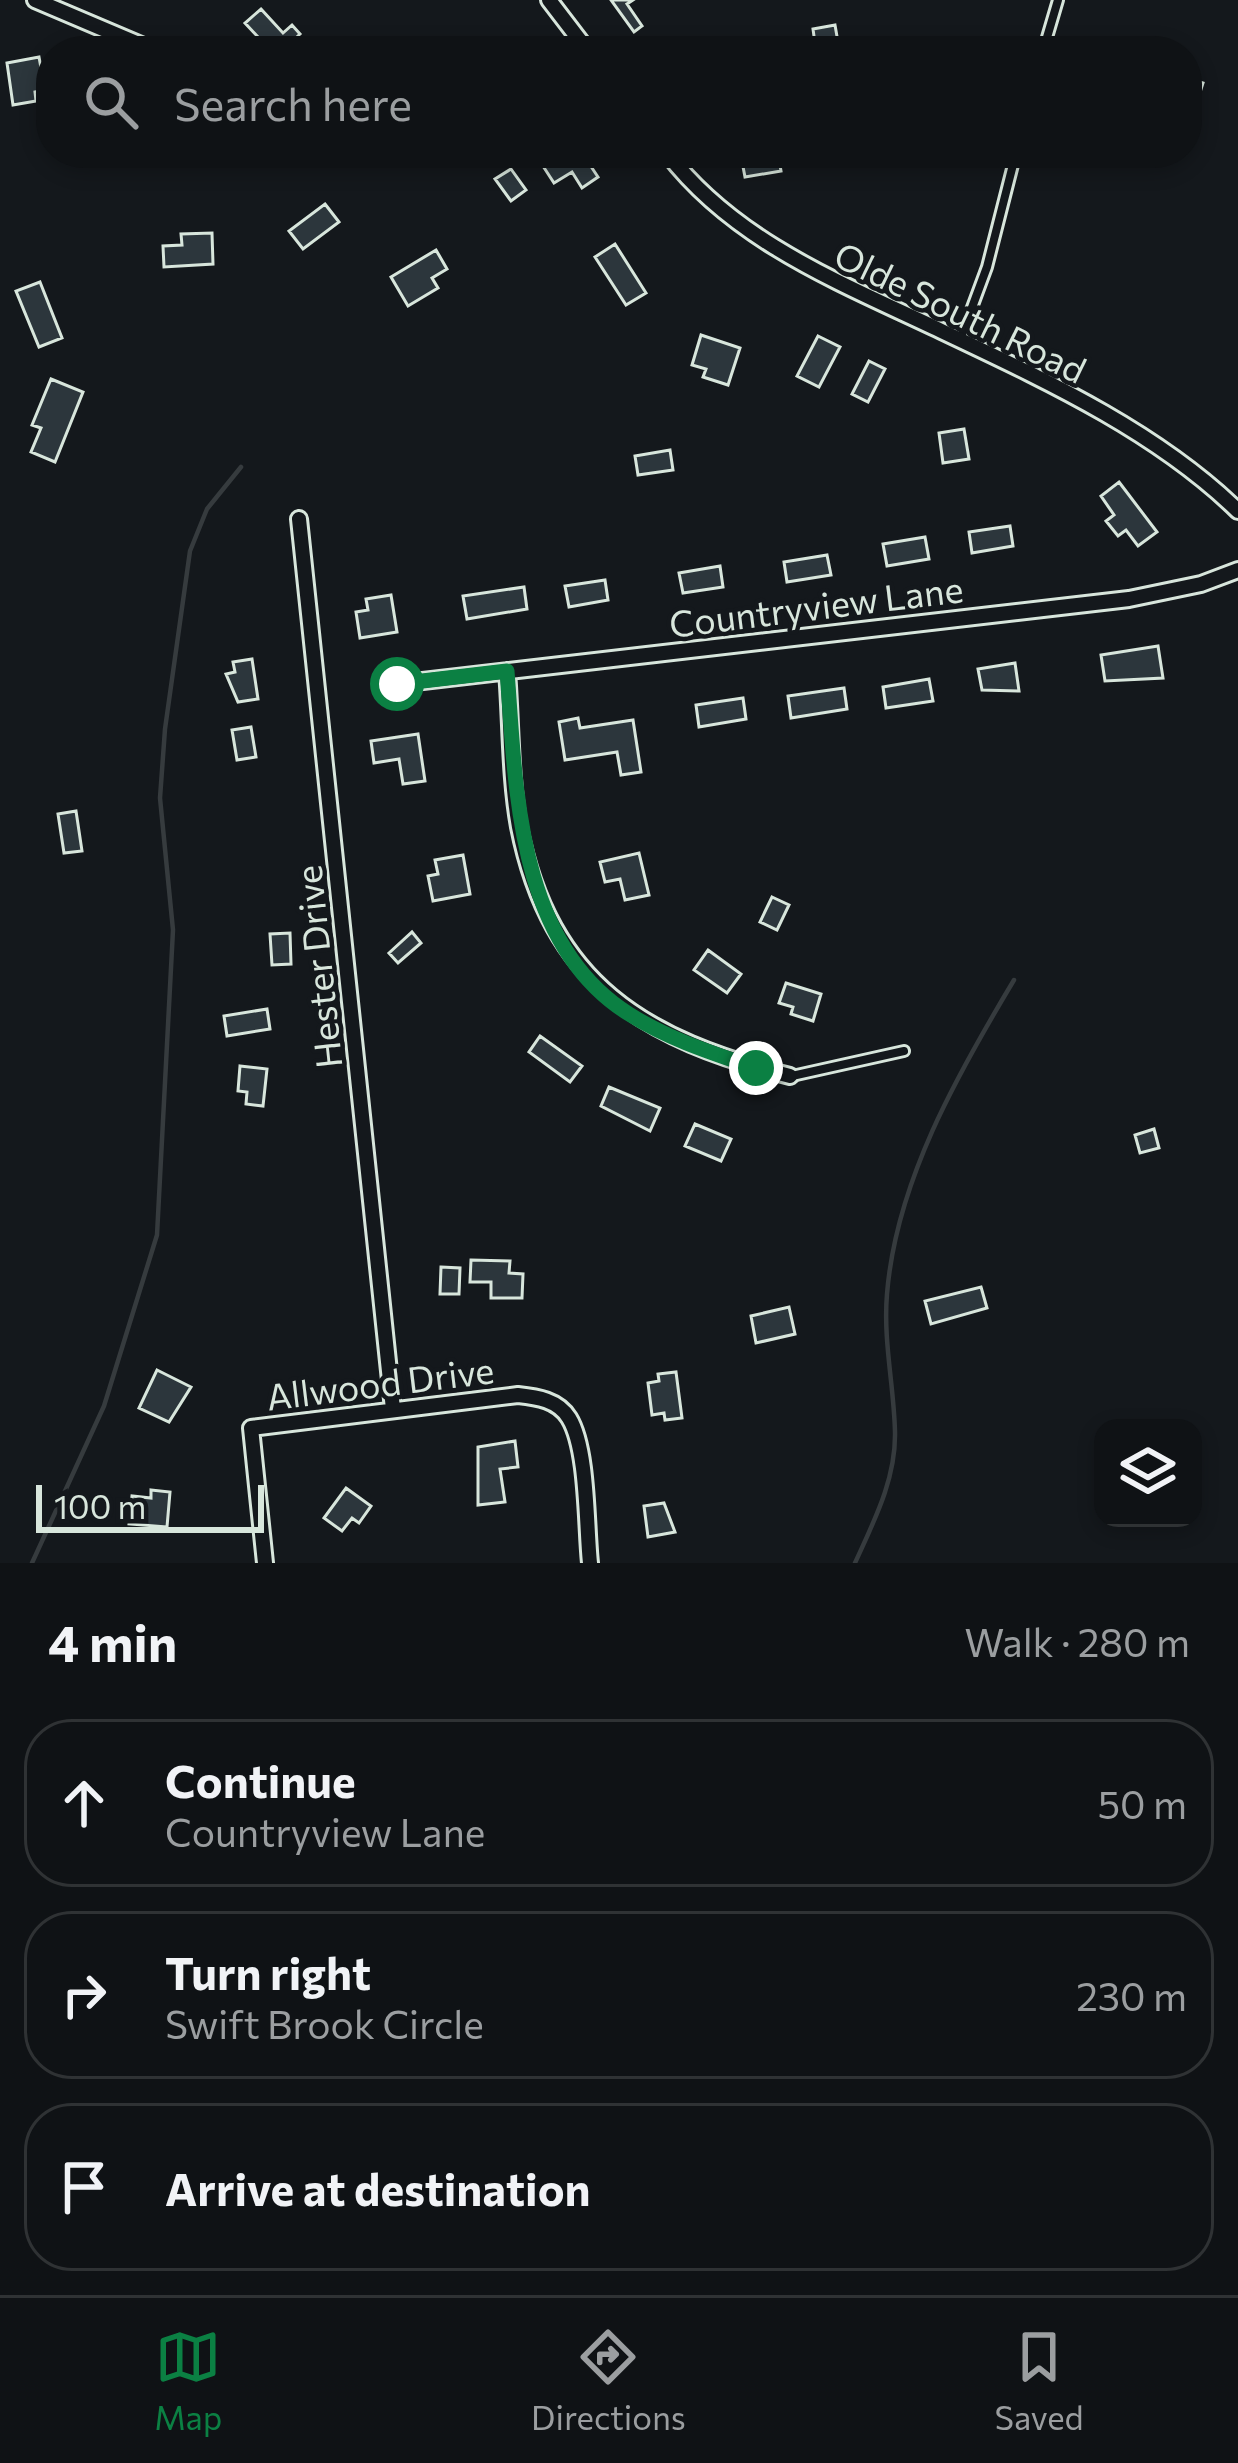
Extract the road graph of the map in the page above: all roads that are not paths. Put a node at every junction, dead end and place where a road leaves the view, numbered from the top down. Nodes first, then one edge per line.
1 (35, 0) edge
2 (549, 0) edge
3 (1058, 0) edge
4 (119, 36) edge
5 (577, 36) edge
6 (1047, 36) edge
7 (682, 168) edge
8 (1012, 168) edge
9 (960, 341) junction
10 (1238, 512) edge
11 (299, 519) dead end
12 (1238, 570) edge
13 (507, 671) junction
14 (397, 684) dead end
15 (904, 1051) dead end
16 (790, 1076) joint
17 (392, 1409) junction
18 (265, 1563) edge
19 (590, 1563) edge

1 - 4 street
2 - 5 street
3 - 6 lane
7 - 9 street, Olde South Road
8 - 9 lane
9 - 10 street, Olde South Road
11 - 17 street, Hester Drive
12 - 13 street, Countryview Lane
13 - 14 street, Countryview Lane
13 - 16 street
15 - 16 lane
17 - 18 street, Allwood Drive
17 - 19 street, Allwood Drive

